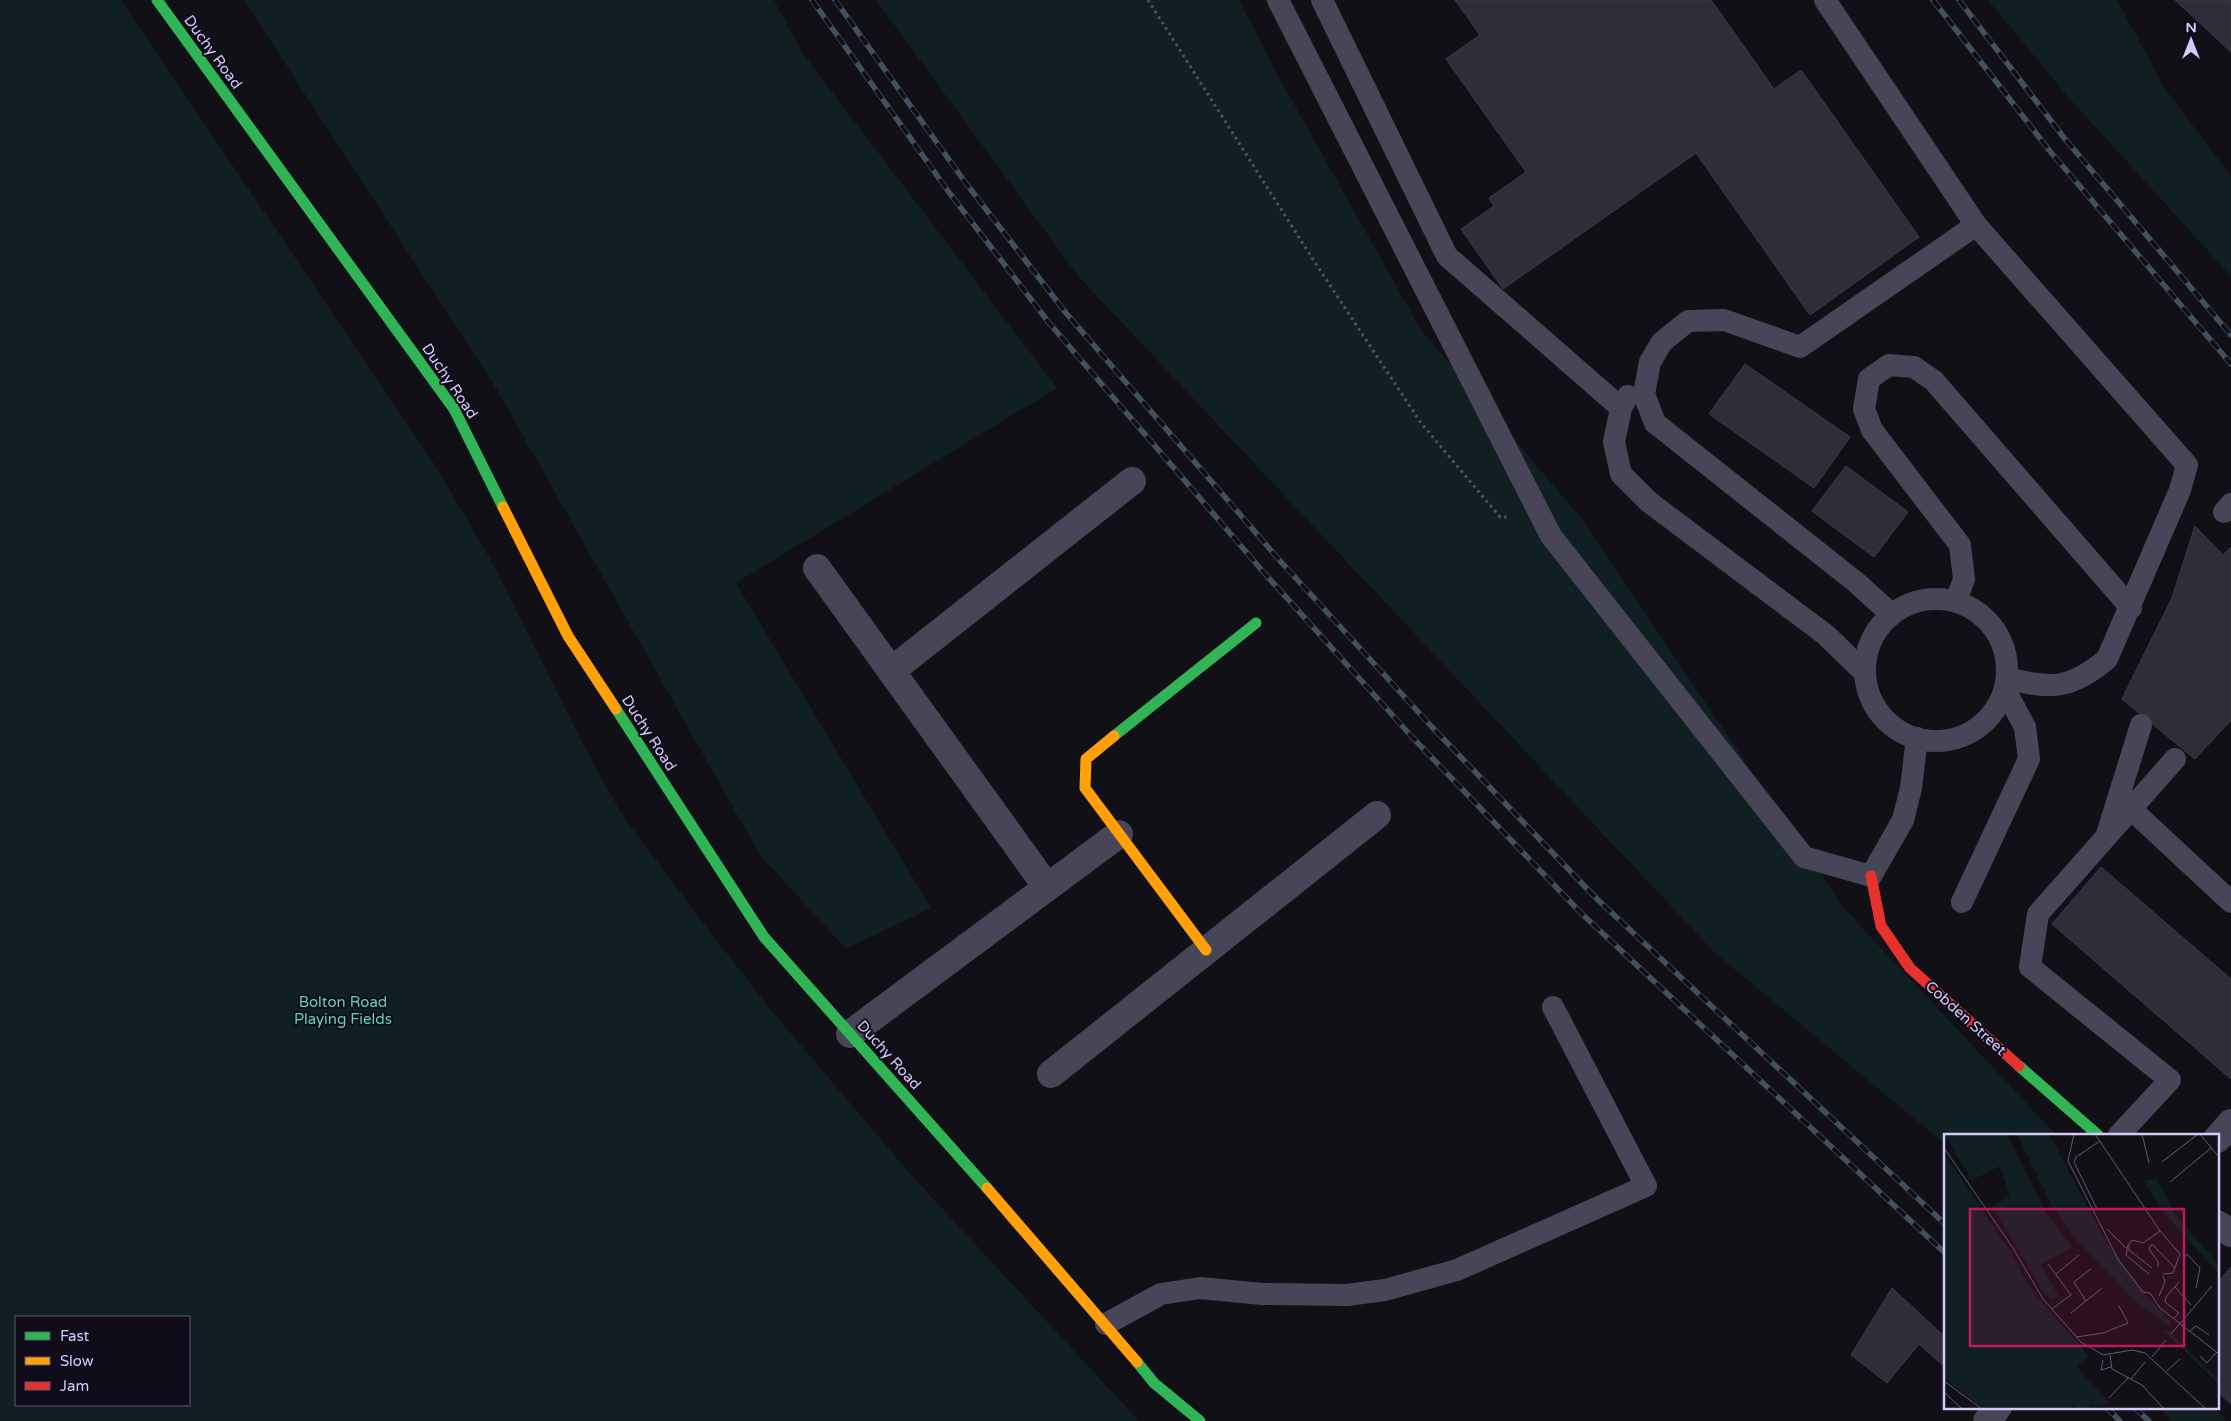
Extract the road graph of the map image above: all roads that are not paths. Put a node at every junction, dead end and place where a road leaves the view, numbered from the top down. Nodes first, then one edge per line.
1 (157, 0) edge
2 (1278, 0) edge
3 (1322, 0) edge
4 (1825, 0) edge
5 (1976, 225) junction
6 (1650, 362) junction
7 (1621, 408) junction
8 (1132, 481) dead end
9 (817, 568) dead end
10 (1956, 601) junction
11 (2131, 608) junction
12 (1891, 614) junction
13 (1256, 623) dead end
14 (891, 671) junction
15 (1865, 673) junction
16 (2006, 684) junction
17 (2141, 725) dead end
18 (1917, 738) junction
19 (2175, 759) dead end
20 (2131, 810) junction
21 (1377, 814) dead end
22 (1120, 834) junction
23 (2106, 837) junction
24 (1871, 876) junction
25 (1047, 887) junction
26 (1962, 902) dead end
27 (2231, 902) edge
28 (1206, 950) junction
29 (1553, 1007) dead end
30 (850, 1034) junction
31 (1051, 1074) dead end
32 (2231, 1123) edge
33 (2097, 1134) edge
34 (2120, 1134) edge
35 (2218, 1138) edge
36 (2218, 1225) edge
37 (2231, 1233) edge
38 (1106, 1324) junction
39 (1997, 1408) edge
40 (1200, 1421) edge
41 (1987, 1421) edge

1 - 30 street, Duchy Road
2 - 24 lane
3 - 7 lane
4 - 5 lane
5 - 6 lane
5 - 11 lane
6 - 7 lane
6 - 12 lane
7 - 15 lane
8 - 14 street
9 - 14 street
10 - 11 lane
10 - 12 lane
10 - 16 lane
11 - 16 lane
12 - 15 lane
13 - 22 street
14 - 25 street
15 - 18 lane
16 - 18 lane
16 - 26 lane
17 - 23 lane
18 - 24 lane
19 - 20 lane
20 - 23 lane
20 - 27 lane
21 - 28 street
22 - 25 street
22 - 28 street
23 - 34 lane
24 - 33 street, Cobden Street
25 - 30 street
28 - 31 street
29 - 38 lane
30 - 38 street, Duchy Road
32 - 35 street
36 - 37 street
38 - 40 street, Duchy Road
39 - 41 street

